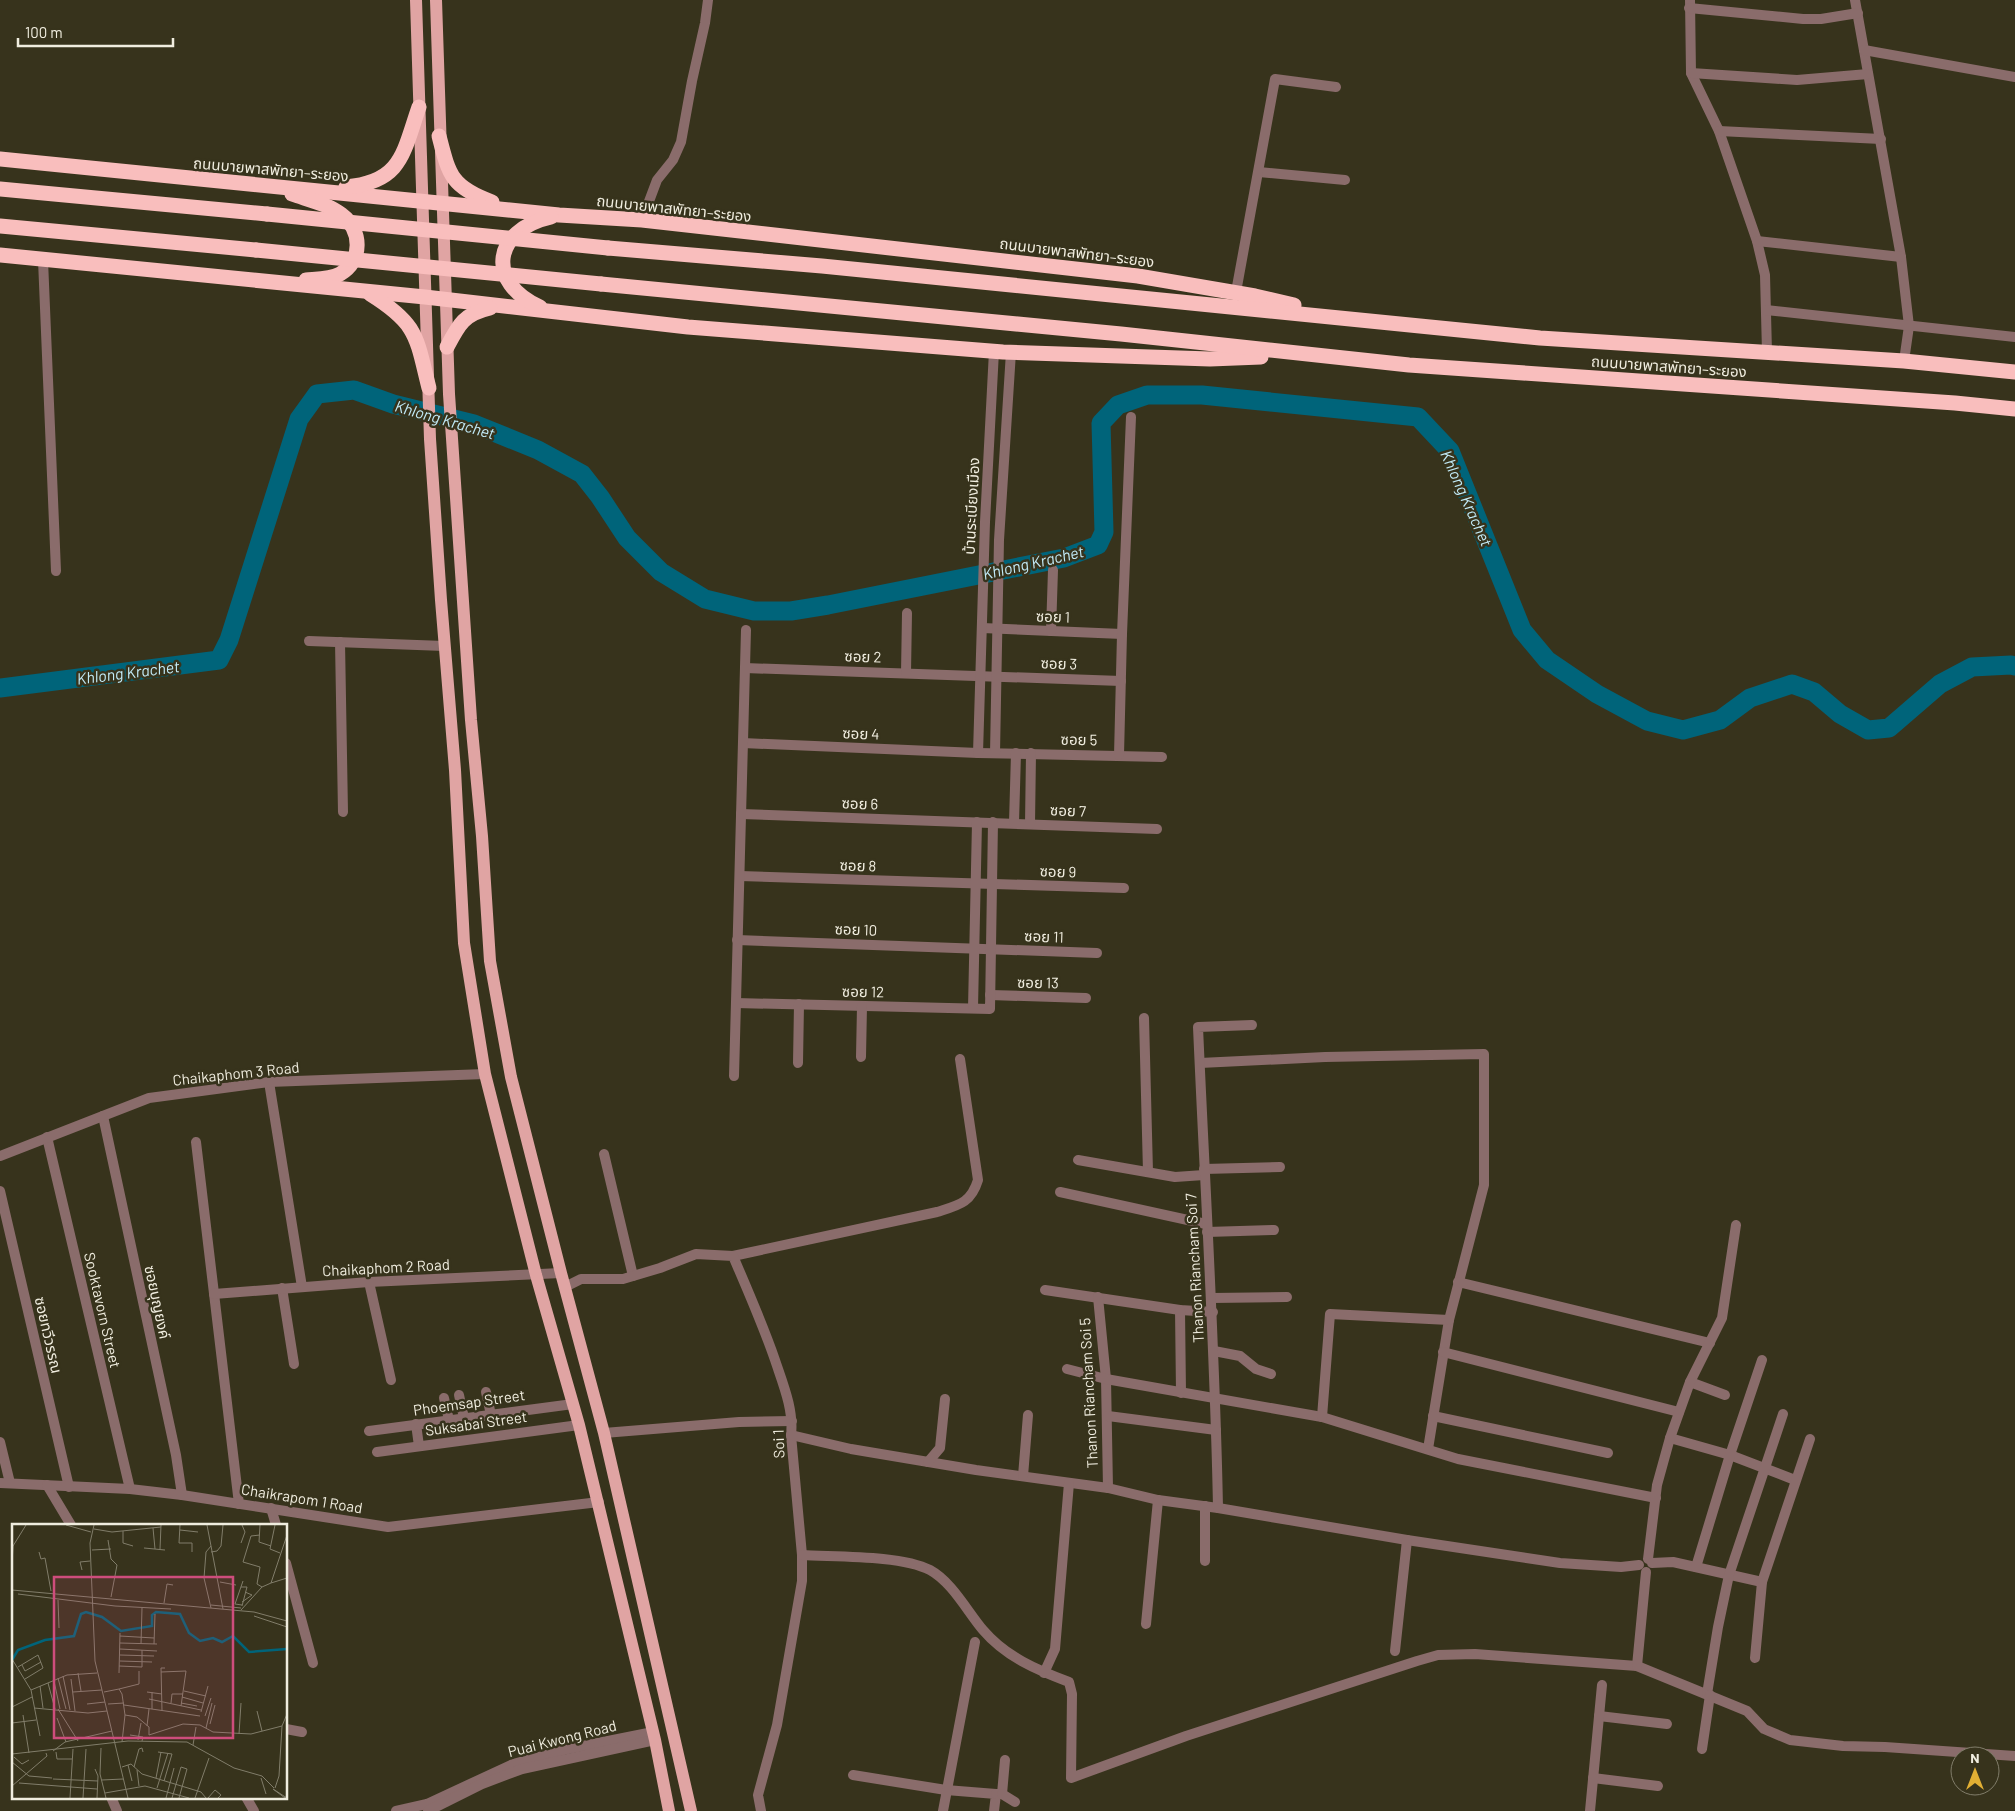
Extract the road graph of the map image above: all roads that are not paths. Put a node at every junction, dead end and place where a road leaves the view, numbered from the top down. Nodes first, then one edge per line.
1 (416, 0) edge
2 (436, 0) edge
3 (708, 0) edge
4 (1856, 0) edge
5 (1689, 4) edge
6 (1858, 13) junction
7 (1864, 50) junction
8 (1690, 72) junction
9 (1868, 74) junction
10 (2015, 77) edge
11 (1336, 87) dead end
12 (419, 108) junction
13 (1719, 131) junction
14 (439, 136) junction
15 (1881, 139) junction
16 (0, 159) edge
17 (1259, 172) junction
18 (1345, 180) dead end
19 (273, 187) junction
20 (0, 189) edge
21 (317, 190) junction
22 (422, 200) junction
23 (442, 202) junction
24 (507, 208) junction
25 (559, 215) junction
26 (642, 220) junction
27 (0, 226) edge
28 (1757, 241) junction
29 (0, 255) edge
30 (1902, 257) junction
31 (43, 260) junction
32 (282, 283) junction
33 (1236, 292) junction
34 (368, 293) junction
35 (425, 297) junction
36 (446, 300) junction
37 (496, 306) junction
38 (1766, 310) junction
39 (548, 311) junction
40 (1341, 318) junction
41 (1909, 326) junction
42 (2015, 337) edge
43 (447, 347) junction
44 (994, 351) junction
45 (1011, 352) junction
46 (1767, 352) junction
47 (1320, 356) junction
48 (1904, 362) junction
49 (2015, 372) edge
50 (429, 394) junction
51 (2015, 409) edge
52 (1131, 417) dead end
53 (985, 522) junction
54 (1000, 523) junction
55 (983, 568) junction
56 (998, 568) junction
57 (1053, 570) dead end
58 (56, 571) dead end
59 (907, 613) dead end
60 (982, 628) junction
61 (997, 629) junction
62 (746, 630) dead end
63 (1051, 631) junction
64 (1122, 634) junction
65 (309, 641) dead end
66 (340, 642) junction
67 (444, 646) junction
68 (745, 668) junction
69 (906, 673) junction
70 (981, 675) junction
71 (996, 676) junction
72 (1120, 680) junction
73 (743, 743) junction
74 (978, 753) junction
75 (995, 753) junction
76 (1016, 753) junction
77 (1031, 753) junction
78 (1120, 755) junction
79 (1162, 756) dead end
80 (343, 812) dead end
81 (741, 814) junction
82 (977, 822) junction
83 (993, 822) junction
84 (1014, 823) junction
85 (1030, 824) junction
86 (1157, 829) dead end
87 (740, 876) junction
88 (976, 884) junction
89 (991, 884) junction
90 (1124, 888) dead end
91 (738, 940) junction
92 (974, 948) junction
93 (990, 948) junction
94 (1097, 953) dead end
95 (990, 996) junction
96 (1086, 998) dead end
97 (736, 1003) junction
98 (799, 1004) junction
99 (862, 1006) junction
100 (973, 1008) junction
101 (1144, 1018) dead end
102 (1252, 1025) dead end
103 (861, 1058) dead end
104 (960, 1060) dead end
105 (798, 1063) dead end
106 (1200, 1063) junction
107 (485, 1074) junction
108 (734, 1076) dead end
109 (269, 1082) junction
110 (103, 1116) junction
111 (47, 1137) junction
112 (196, 1142) dead end
113 (604, 1154) dead end
114 (0, 1156) edge
115 (1078, 1160) dead end
116 (1280, 1167) dead end
117 (1148, 1172) junction
118 (1204, 1172) junction
119 (0, 1191) edge
120 (1060, 1192) dead end
121 (1736, 1225) dead end
122 (1207, 1228) junction
123 (1274, 1230) dead end
124 (734, 1256) junction
125 (560, 1273) junction
126 (536, 1275) junction
127 (633, 1276) junction
128 (369, 1282) junction
129 (1458, 1282) junction
130 (302, 1287) junction
131 (564, 1287) junction
132 (282, 1288) junction
133 (1045, 1290) dead end
134 (214, 1294) junction
135 (1098, 1297) junction
136 (1287, 1297) dead end
137 (1212, 1298) junction
138 (1180, 1310) junction
139 (1213, 1312) junction
140 (1449, 1320) junction
141 (1710, 1343) junction
142 (1214, 1351) junction
143 (1443, 1352) junction
144 (1762, 1360) dead end
145 (294, 1364) dead end
146 (1067, 1370) dead end
147 (1271, 1374) dead end
148 (1106, 1379) junction
149 (391, 1380) dead end
150 (1690, 1382) junction
151 (486, 1392) dead end
152 (1181, 1393) junction
153 (459, 1395) dead end
154 (1725, 1395) dead end
155 (444, 1398) dead end
156 (1216, 1398) junction
157 (944, 1400) dead end
158 (574, 1404) junction
159 (1679, 1412) junction
160 (491, 1414) junction
161 (1783, 1414) dead end
162 (1028, 1415) dead end
163 (1108, 1416) junction
164 (1433, 1416) junction
165 (1322, 1417) junction
166 (464, 1418) junction
167 (449, 1420) junction
168 (792, 1421) junction
169 (416, 1424) junction
170 (579, 1425) junction
171 (1216, 1430) junction
172 (370, 1431) dead end
173 (604, 1433) junction
174 (791, 1435) junction
175 (1670, 1438) junction
176 (1810, 1439) dead end
177 (0, 1442) edge
178 (419, 1446) junction
179 (1428, 1449) junction
180 (377, 1452) dead end
181 (1608, 1452) dead end
182 (1730, 1455) junction
183 (928, 1462) junction
184 (1765, 1467) junction
185 (1023, 1476) junction
186 (1795, 1480) junction
187 (5, 1483) edge
188 (1069, 1483) junction
189 (47, 1485) junction
190 (69, 1487) junction
191 (1108, 1488) junction
192 (130, 1489) junction
193 (182, 1495) junction
194 (1656, 1498) junction
195 (1158, 1500) junction
196 (598, 1502) junction
197 (239, 1504) junction
198 (1205, 1506) junction
199 (271, 1508) junction
200 (1218, 1508) junction
201 (70, 1524) edge
202 (276, 1524) edge
203 (1407, 1540) junction
204 (802, 1555) junction
205 (1204, 1560) dead end
206 (1650, 1561) junction
207 (1696, 1567) junction
208 (1642, 1569) junction
209 (288, 1570) edge
210 (1729, 1574) junction
211 (1762, 1582) junction
212 (1146, 1624) dead end
213 (975, 1642) dead end
214 (1395, 1651) dead end
215 (1755, 1658) dead end
216 (314, 1663) dead end
217 (1638, 1666) junction
218 (1044, 1673) junction
219 (1602, 1685) dead end
220 (1708, 1694) junction
221 (1599, 1716) junction
222 (1667, 1724) dead end
223 (288, 1729) edge
224 (302, 1732) dead end
225 (654, 1736) junction
226 (1702, 1749) dead end
227 (2015, 1756) edge
228 (1005, 1760) dead end
229 (854, 1775) dead end
230 (1593, 1778) junction
231 (1658, 1786) dead end
232 (946, 1790) junction
233 (999, 1794) junction
234 (111, 1798) edge
235 (247, 1798) edge
236 (1015, 1802) dead end
237 (117, 1811) edge
238 (254, 1811) edge
239 (396, 1811) edge
240 (428, 1811) edge
241 (669, 1811) edge
242 (690, 1811) edge
243 (760, 1811) edge
244 (943, 1811) edge
245 (994, 1811) edge
246 (1590, 1811) edge

1 - 12 main road
2 - 14 main road
3 - 26 street
4 - 6 street
5 - 6 street
5 - 8 street
6 - 7 street
7 - 9 street
7 - 10 street
8 - 9 street
8 - 13 street
9 - 15 street
11 - 17 street
12 - 21 highway
12 - 22 main road
13 - 15 street
13 - 28 street
14 - 23 main road
14 - 24 highway
15 - 30 street
16 - 19 highway, ถนนบายพาสพัทยา–ระยอง
17 - 18 street
17 - 33 street
19 - 21 highway, ถนนบายพาสพัทยา–ระยอง
19 - 32 highway
20 - 40 highway, ถนนบายพาสพัทยา–ระยอง, bridge
21 - 22 highway, ถนนบายพาสพัทยา–ระยอง
22 - 23 highway, ถนนบายพาสพัทยา–ระยอง
22 - 35 main road
23 - 24 highway, ถนนบายพาสพัทยา–ระยอง
23 - 36 main road
24 - 25 highway, ถนนบายพาสพัทยา–ระยอง
25 - 26 highway, ถนนบายพาสพัทยา–ระยอง
25 - 39 highway
26 - 33 highway, ถนนบายพาสพัทยา–ระยอง
27 - 47 highway, ถนนบายพาสพัทยา–ระยอง, bridge
28 - 30 street
28 - 38 street
29 - 31 highway, ถนนบายพาสพัทยา–ระยอง
30 - 41 street
31 - 32 highway, ถนนบายพาสพัทยา–ระยอง
31 - 58 street
32 - 34 highway, ถนนบายพาสพัทยา–ระยอง
33 - 40 highway, ถนนบายพาสพัทยา–ระยอง
34 - 35 highway, ถนนบายพาสพัทยา–ระยอง
34 - 50 highway
35 - 36 highway, ถนนบายพาสพัทยา–ระยอง
35 - 50 main road
36 - 37 highway, ถนนบายพาสพัทยา–ระยอง
36 - 43 main road
37 - 39 highway, ถนนบายพาสพัทยา–ระยอง
37 - 43 highway
38 - 41 street
38 - 46 street
39 - 44 highway, ถนนบายพาสพัทยา–ระยอง
40 - 46 highway, ถนนบายพาสพัทยา–ระยอง
41 - 42 street
41 - 48 street
43 - 125 main road
44 - 45 highway, ถนนบายพาสพัทยา–ระยอง
44 - 53 street, บ้านระเบียงเมือง
45 - 47 highway, ถนนบายพาสพัทยา–ระยอง
45 - 54 street, บ้านระเบียงเมือง
46 - 48 highway, ถนนบายพาสพัทยา–ระยอง
47 - 51 highway, ถนนบายพาสพัทยา–ระยอง
48 - 49 highway, ถนนบายพาสพัทยา–ระยอง
50 - 67 main road
52 - 64 street
53 - 54 street
53 - 55 street, บ้านระเบียงเมือง
54 - 56 street, บ้านระเบียงเมือง
55 - 56 street
55 - 60 street, บ้านระเบียงเมือง
56 - 61 street, บ้านระเบียงเมือง
57 - 63 street
59 - 69 street
60 - 61 street, ซอย 1
60 - 70 street, บ้านระเบียงเมือง
61 - 63 street, ซอย 1
61 - 71 street, บ้านระเบียงเมือง
62 - 68 street
63 - 64 street, ซอย 1
64 - 72 street
65 - 66 street
66 - 67 street
66 - 80 street
67 - 107 main road
68 - 69 street, ซอย 2
68 - 73 street
69 - 70 street, ซอย 2
70 - 71 street, ซอย 3
70 - 74 street, บ้านระเบียงเมือง
71 - 72 street, ซอย 3
71 - 75 street, บ้านระเบียงเมือง
72 - 78 street
73 - 74 street, ซอย 4
73 - 81 street
74 - 75 street, ซอย 4
75 - 76 street, ซอย 5
76 - 77 street, ซอย 5
76 - 84 street
77 - 78 street, ซอย 5
77 - 85 street
78 - 79 street, ซอย 5
81 - 82 street, ซอย 6
81 - 87 street
82 - 83 street, ซอย 7
82 - 88 street
83 - 84 street, ซอย 7
83 - 89 street
84 - 85 street, ซอย 7
85 - 86 street, ซอย 7
87 - 88 street, ซอย 8
87 - 91 street
88 - 89 street, ซอย 8
88 - 92 street
89 - 90 street, ซอย 9
89 - 93 street
91 - 92 street, ซอย 10
91 - 97 street
92 - 93 street, ซอย 10
92 - 100 street
93 - 94 street, ซอย 11
93 - 95 street
95 - 96 street, ซอย 13
95 - 100 street, ซอย 12
97 - 98 street, ซอย 12
97 - 108 street
98 - 99 street, ซอย 12
98 - 105 street
99 - 100 street, ซอย 12
99 - 103 street
101 - 117 street
102 - 106 street, Thanon Riancham Soi 7
104 - 124 street
106 - 118 street, Thanon Riancham Soi 7
106 - 129 street
107 - 109 street, Chaikaphom 3 Road
107 - 126 main road
109 - 110 street, Chaikaphom 3 Road
109 - 130 street
110 - 111 street, Chaikaphom 3 Road
110 - 193 street, ซอยบุญยงค์
111 - 114 street, Chaikaphom 3 Road
111 - 192 street, Sooktavorn Street
112 - 134 street
113 - 127 street
115 - 117 street
116 - 118 street
117 - 118 street
118 - 122 street, Thanon Riancham Soi 7
119 - 190 street, ซอยทวีวรรณ
120 - 122 street
121 - 141 street
122 - 123 street
122 - 137 street, Thanon Riancham Soi 7
124 - 127 street
124 - 168 street, Soi 1
125 - 126 street, Chaikaphom 2 Road
125 - 131 main road
126 - 128 street, Chaikaphom 2 Road
126 - 158 main road
127 - 131 street
128 - 130 street, Chaikaphom 2 Road
128 - 149 street
129 - 140 street
129 - 141 street
130 - 132 street, Chaikaphom 2 Road
131 - 173 main road
132 - 134 street, Chaikaphom 2 Road
132 - 145 street
133 - 135 street
134 - 197 street
135 - 138 street
135 - 148 street, Thanon Riancham Soi 5
136 - 137 street
137 - 139 street, Thanon Riancham Soi 7
138 - 139 street
138 - 152 street
139 - 142 street, Thanon Riancham Soi 7
140 - 143 street
140 - 165 street
141 - 150 street
142 - 147 street
142 - 156 street, Thanon Riancham Soi 7
143 - 159 street
143 - 164 street
144 - 182 street
146 - 148 street
148 - 152 street
148 - 163 street, Thanon Riancham Soi 5
150 - 154 street
150 - 159 street
151 - 160 street
152 - 156 street
153 - 166 street
155 - 167 street
156 - 165 street
156 - 171 street, Thanon Riancham Soi 7
157 - 183 street
158 - 160 street, Phoemsap Street
158 - 170 main road
159 - 175 street
160 - 166 street, Phoemsap Street
161 - 184 street
162 - 185 street
163 - 171 street
163 - 191 street, Thanon Riancham Soi 5
164 - 179 street
164 - 181 street
165 - 179 street
166 - 167 street, Phoemsap Street
167 - 169 street, Phoemsap Street
168 - 173 street
168 - 174 street, Soi 1
169 - 172 street, Phoemsap Street
169 - 178 street
170 - 178 street, Suksabai Street
170 - 196 main road
171 - 200 street, Thanon Riancham Soi 7
173 - 242 main road
174 - 183 street
174 - 204 street, Soi 1
175 - 182 street
175 - 194 street
176 - 186 street
177 - 187 street
178 - 180 street, Suksabai Street
179 - 194 street
182 - 184 street
182 - 207 street
183 - 185 street
184 - 186 street
184 - 210 street
185 - 188 street
186 - 211 street
187 - 189 street, Chaikrapom 1 Road
188 - 191 street
188 - 218 street
189 - 190 street, Chaikrapom 1 Road
189 - 201 street
190 - 192 street, Chaikrapom 1 Road
191 - 195 street
192 - 193 street, Chaikrapom 1 Road
193 - 197 street, Chaikrapom 1 Road
194 - 206 street
195 - 198 street
195 - 212 street
196 - 199 street, Chaikrapom 1 Road
196 - 225 main road
197 - 199 street, Chaikrapom 1 Road
198 - 200 street
198 - 205 street
199 - 202 street
200 - 203 street
203 - 208 street
203 - 214 street
204 - 218 street
204 - 243 street, Soi 1
206 - 207 street
206 - 208 street
207 - 210 street
208 - 217 street
209 - 216 street
210 - 211 street
210 - 220 street
211 - 215 street
213 - 232 street
217 - 218 street
217 - 220 street
219 - 221 street
220 - 226 street
220 - 227 street
221 - 222 street
221 - 230 street
223 - 224 street
225 - 239 street, Puai Kwong Road
225 - 240 street, Puai Kwong Road
225 - 241 main road
228 - 233 street
229 - 232 street
230 - 231 street
230 - 246 street
232 - 233 street
232 - 244 street
233 - 236 street
233 - 245 street
234 - 237 street
235 - 238 street

